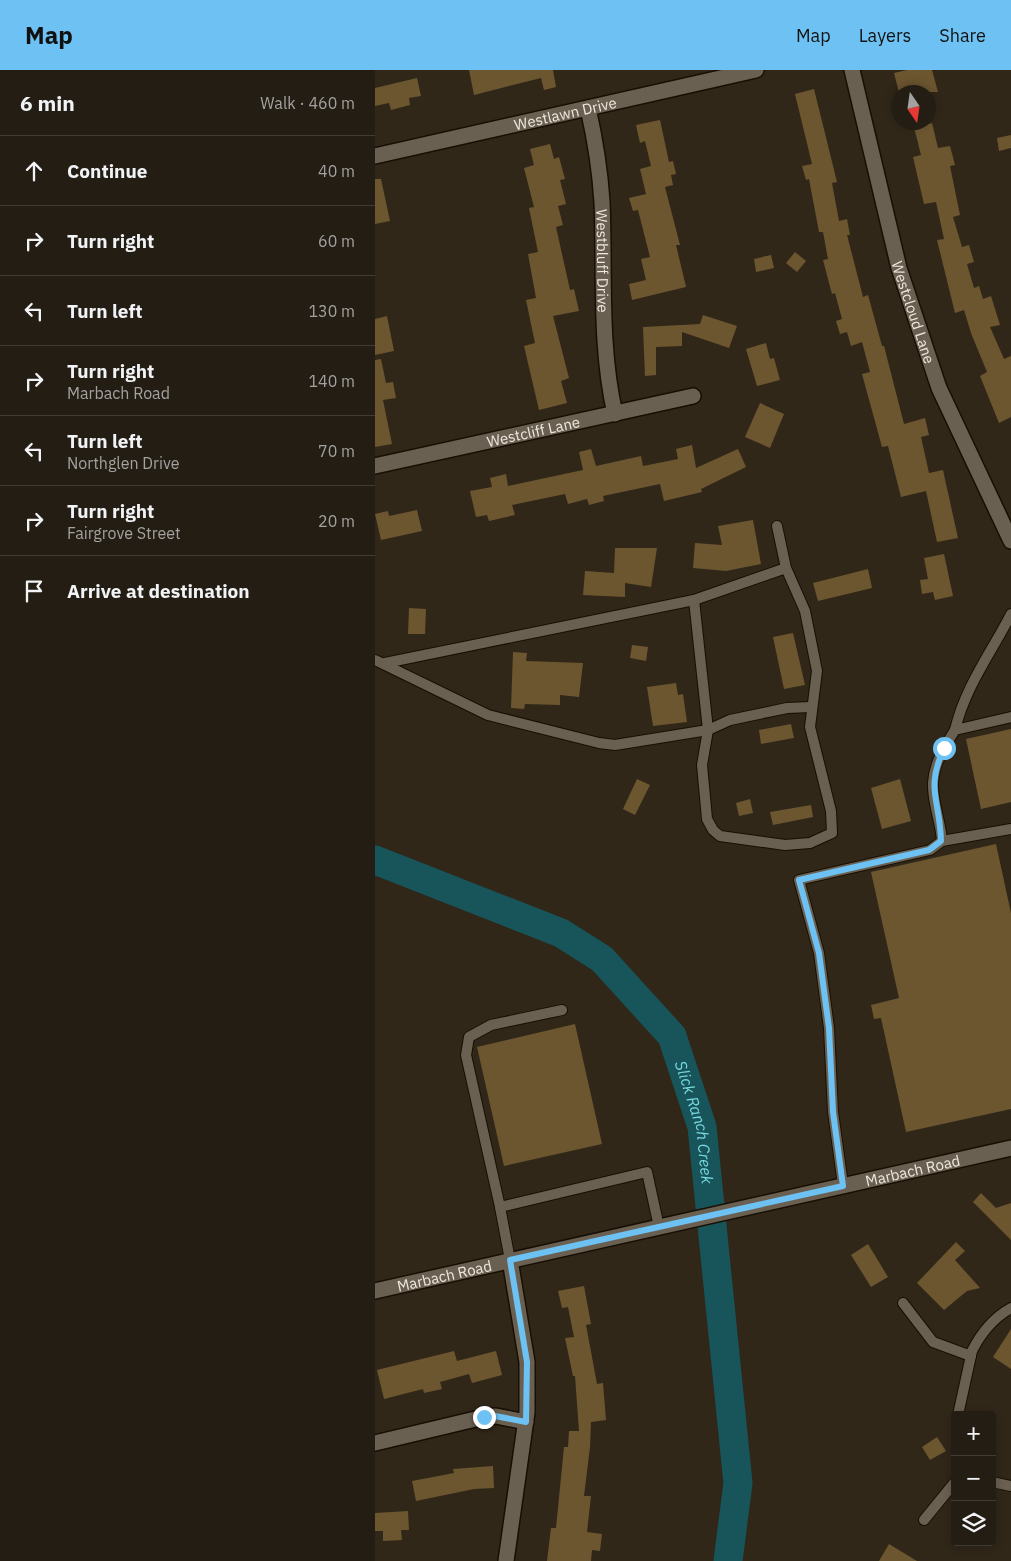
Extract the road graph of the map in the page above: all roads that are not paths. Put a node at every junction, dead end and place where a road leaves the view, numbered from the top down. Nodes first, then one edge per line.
1 (756, 70) edge
2 (852, 70) edge
3 (589, 108) junction
4 (375, 156) edge
5 (693, 396) dead end
6 (615, 414) junction
7 (375, 466) edge
8 (777, 526) dead end
9 (1011, 541) edge
10 (786, 568) junction
11 (695, 600) junction
12 (1011, 614) edge
13 (380, 662) edge
14 (811, 707) junction
15 (1011, 717) edge
16 (709, 730) junction
17 (955, 730) junction
18 (1011, 829) edge
19 (941, 841) junction
20 (562, 1010) dead end
21 (1011, 1148) edge
22 (843, 1186) junction
23 (500, 1206) junction
24 (659, 1227) junction
25 (510, 1260) junction
26 (375, 1290) edge
27 (903, 1302) dead end
28 (1011, 1308) edge
29 (971, 1356) junction
30 (959, 1411) edge
31 (526, 1422) junction
32 (375, 1443) edge
33 (996, 1483) edge
34 (1011, 1486) edge
35 (951, 1487) edge
36 (924, 1520) dead end
37 (506, 1561) edge

1 - 3 street, Westlawn Drive
2 - 9 street, Westcloud Lane
3 - 4 street, Westlawn Drive
3 - 6 street, Westbluff Drive
5 - 6 street, Westcliff Lane
6 - 7 street, Westcliff Lane
8 - 10 lane
10 - 11 lane
10 - 14 lane
11 - 13 lane
11 - 16 lane
12 - 17 lane
13 - 16 lane
14 - 16 lane
14 - 16 lane
15 - 17 lane
17 - 19 lane
18 - 19 lane
19 - 22 lane
20 - 23 lane
21 - 22 street, Marbach Road
22 - 24 street, Marbach Road
23 - 24 lane
23 - 25 lane
24 - 25 street, Marbach Road
25 - 26 street, Marbach Road
25 - 31 street
27 - 29 lane
28 - 29 lane
29 - 30 lane
31 - 32 street
31 - 37 street
33 - 34 lane
35 - 36 lane

